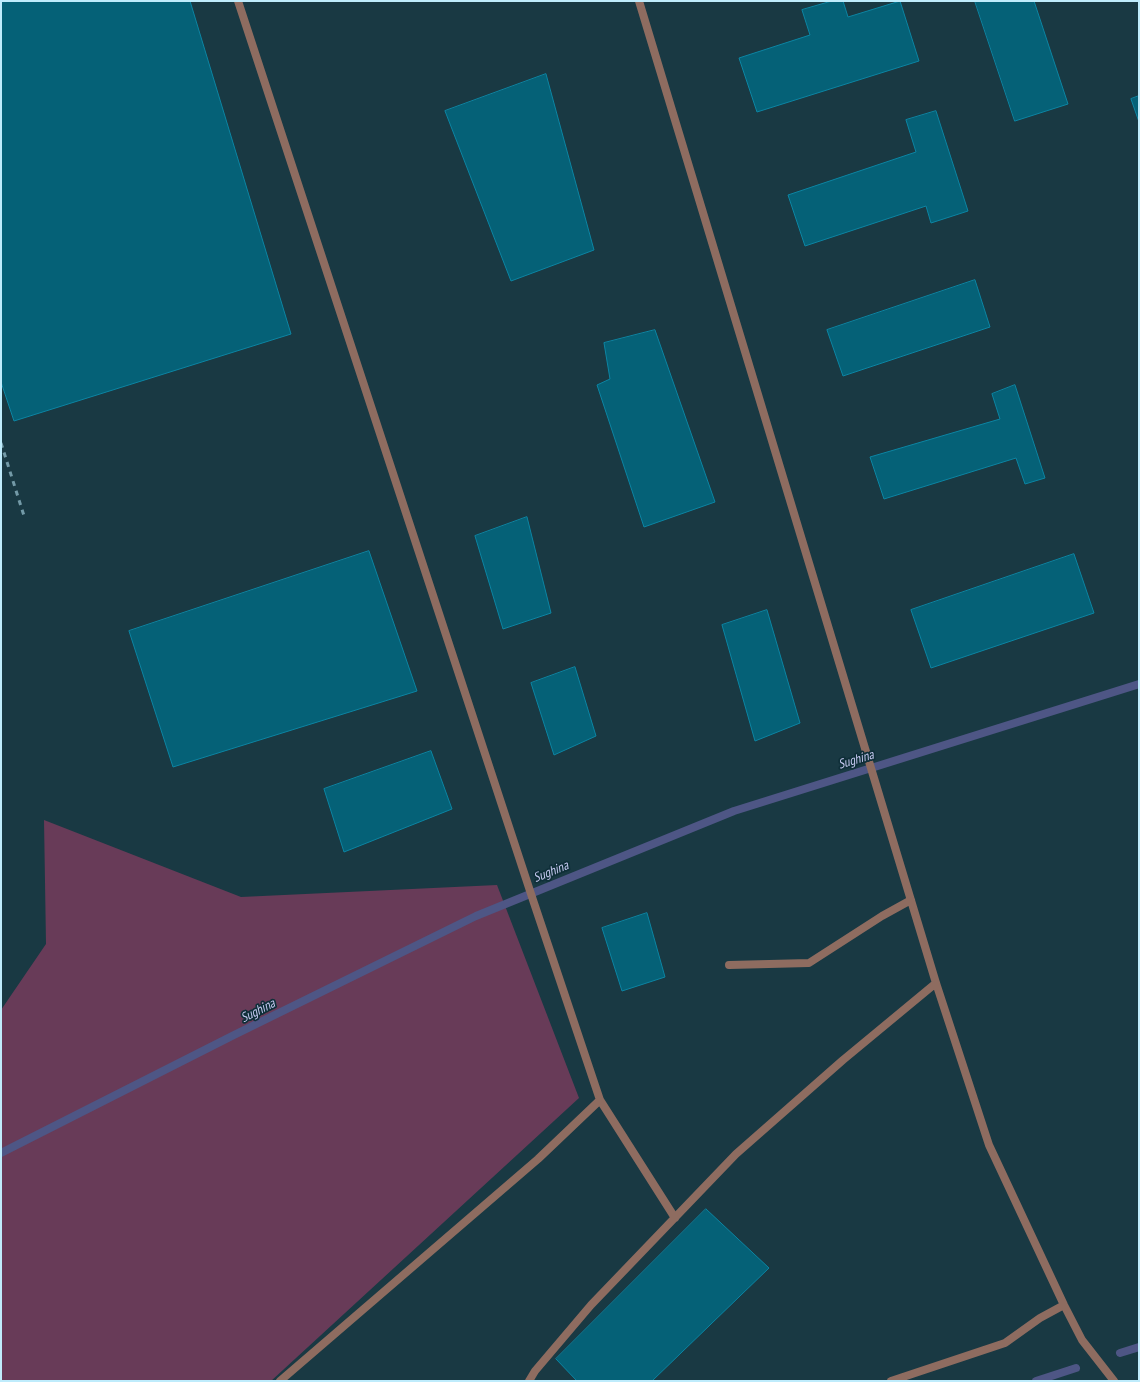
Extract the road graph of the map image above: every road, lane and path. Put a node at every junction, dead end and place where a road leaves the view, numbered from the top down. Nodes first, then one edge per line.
1 (238, 1) edge
2 (639, 1) edge
3 (911, 900) junction
4 (729, 965) dead end
5 (936, 983) junction
6 (600, 1100) junction
7 (675, 1218) junction
8 (1064, 1305) junction
9 (280, 1381) edge
10 (529, 1381) edge
11 (891, 1381) edge
12 (1114, 1381) edge

1 - 6 lane
2 - 3 lane
3 - 4 lane
3 - 5 lane
5 - 7 lane
5 - 8 lane
6 - 7 lane
6 - 9 lane
7 - 10 lane
8 - 11 lane
8 - 12 lane

